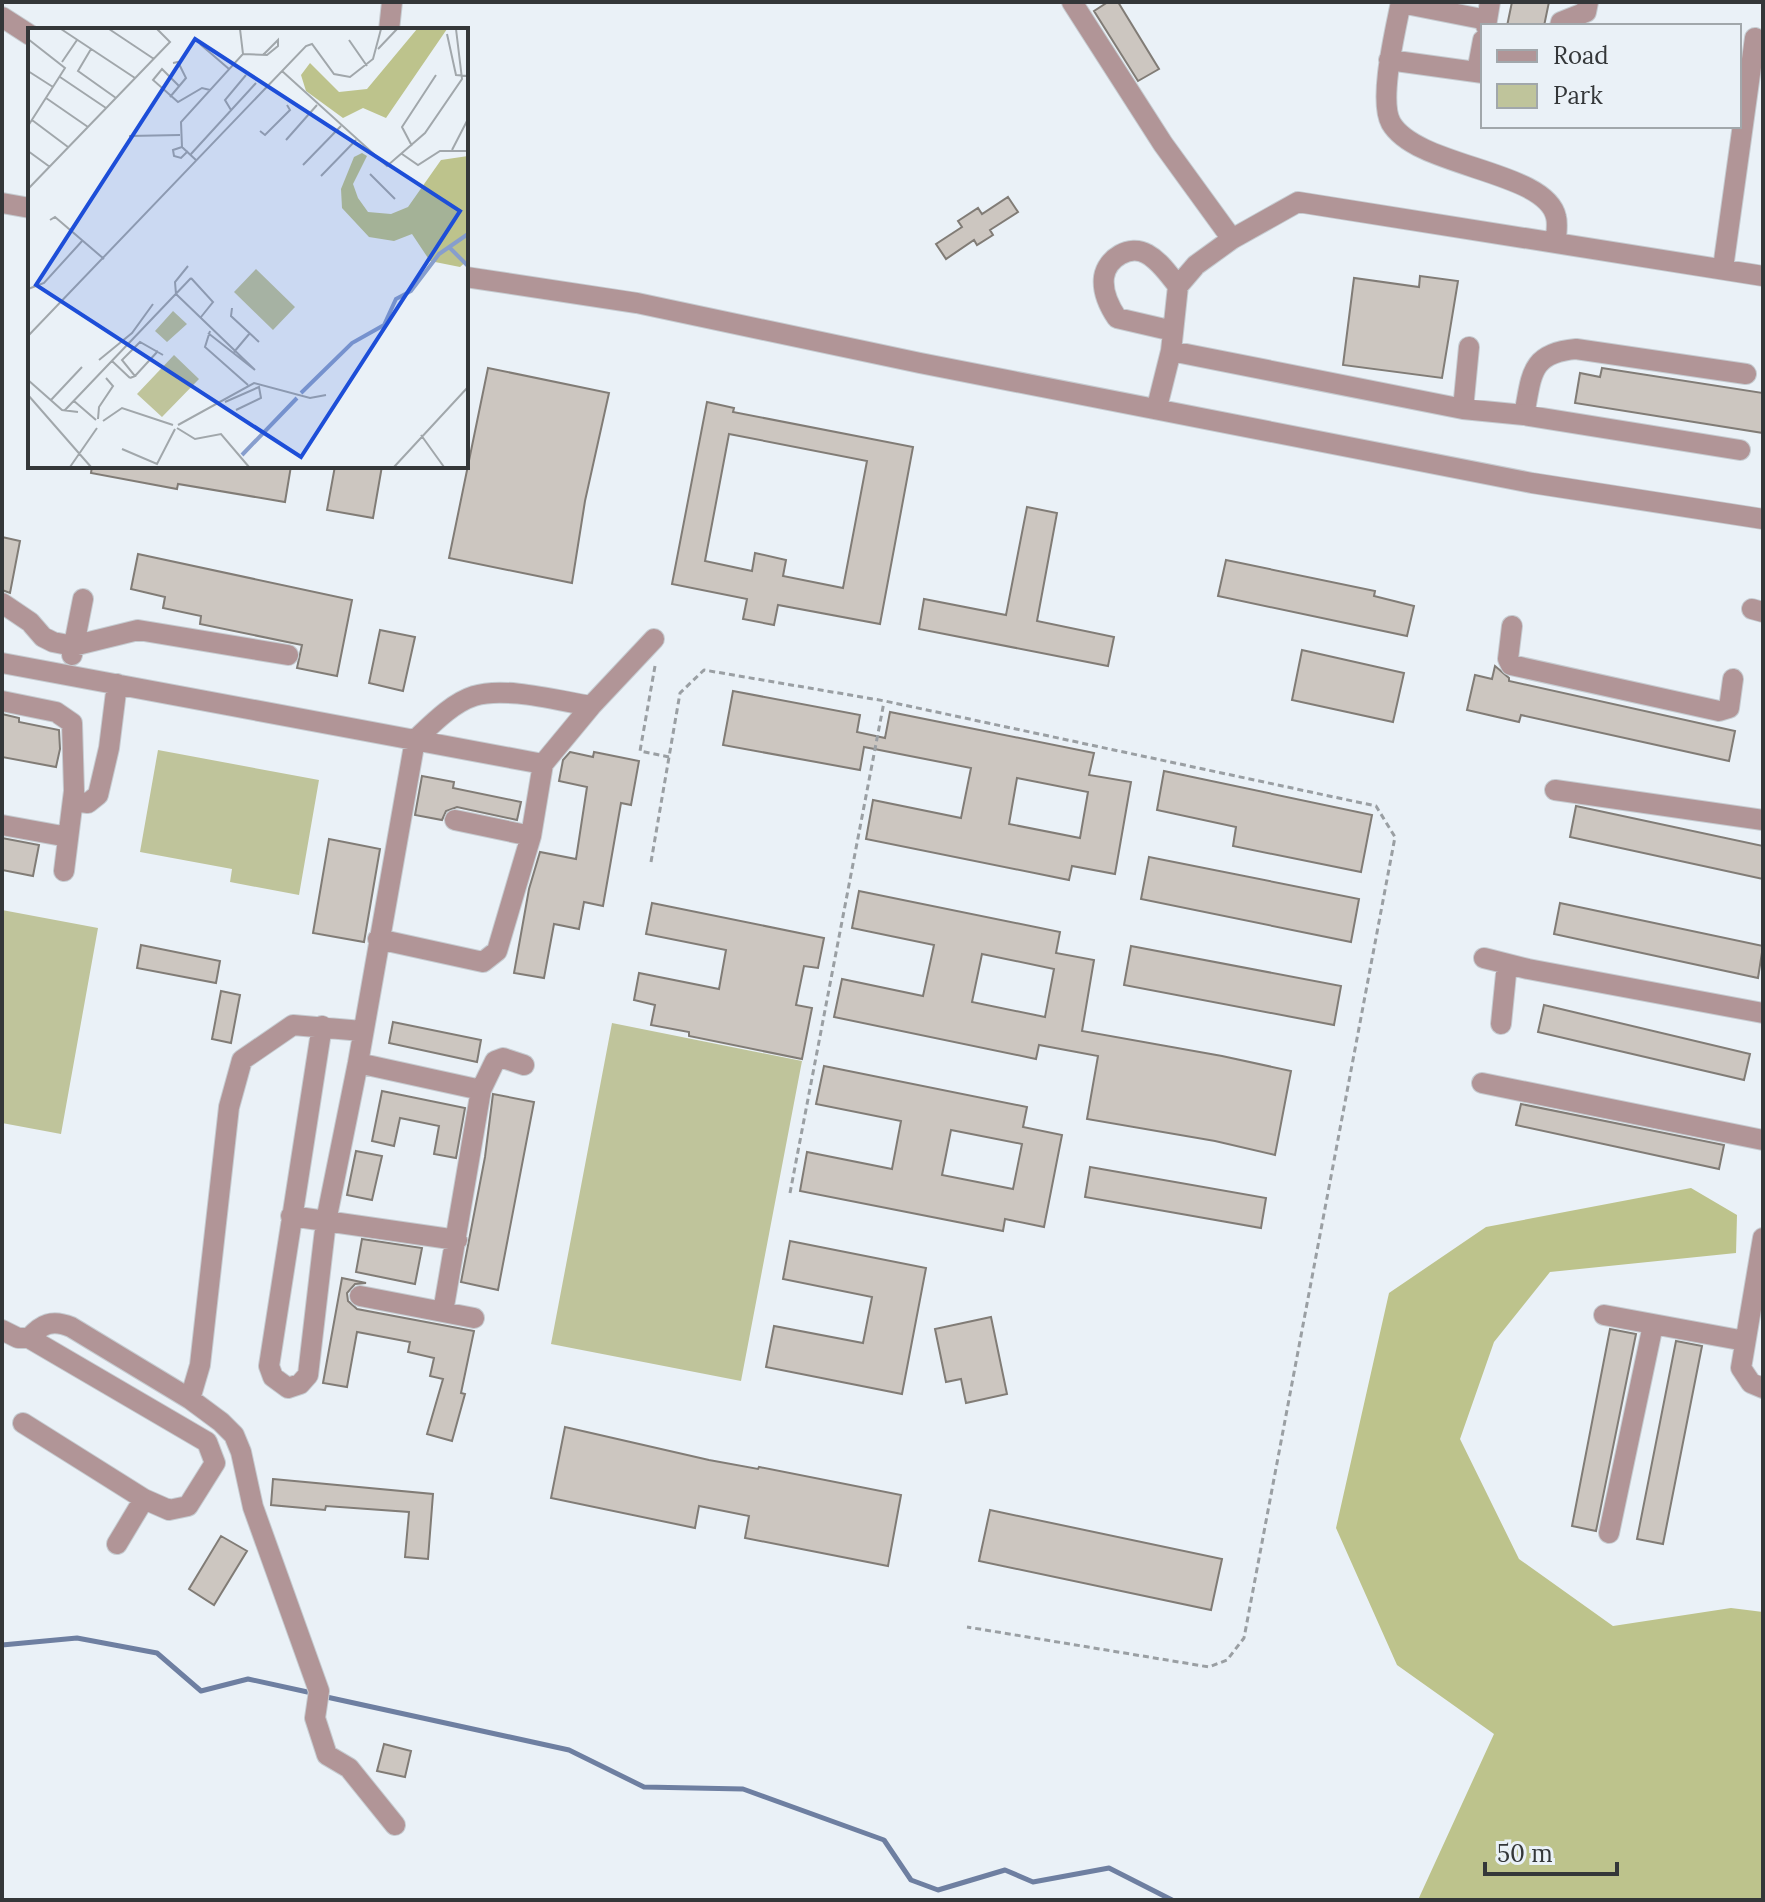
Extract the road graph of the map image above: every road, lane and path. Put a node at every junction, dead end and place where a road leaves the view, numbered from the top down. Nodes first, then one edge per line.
1 (392, 2) edge
2 (1072, 2) edge
3 (1588, 2) edge
4 (1401, 3) edge
5 (2, 17) edge
6 (1486, 22) edge
7 (1560, 24) edge
8 (389, 28) edge
9 (28, 34) edge
10 (1755, 38) dead end
11 (1389, 60) junction
12 (1480, 73) edge
13 (2, 203) edge
14 (28, 208) edge
15 (1232, 239) junction
16 (1556, 241) junction
17 (1723, 268) junction
18 (1763, 276) edge
19 (468, 277) edge
20 (1178, 286) junction
21 (1172, 341) junction
22 (1469, 347) dead end
23 (1746, 374) dead end
24 (1157, 407) junction
25 (1463, 409) junction
26 (1524, 415) junction
27 (1740, 450) dead end
28 (1763, 519) edge
29 (83, 599) dead end
30 (2, 603) edge
31 (1512, 626) dead end
32 (654, 639) joint
33 (73, 646) junction
34 (288, 655) dead end
35 (2, 663) edge
36 (69, 675) junction
37 (1733, 679) dead end
38 (117, 684) junction
39 (2, 701) edge
40 (885, 701) junction
41 (591, 706) junction
42 (415, 740) junction
43 (669, 757) junction
44 (543, 764) junction
45 (1555, 790) dead end
46 (73, 801) junction
47 (455, 820) dead end
48 (1763, 820) edge
49 (2, 825) edge
50 (531, 836) junction
51 (68, 837) junction
52 (651, 862) dead end
53 (64, 871) dead end
54 (378, 939) junction
55 (1484, 958) dead end
56 (1507, 964) junction
57 (1763, 1013) edge
58 (1501, 1024) dead end
59 (322, 1026) junction
60 (362, 1031) junction
61 (358, 1063) junction
62 (524, 1065) dead end
63 (1482, 1083) dead end
64 (481, 1090) junction
65 (1763, 1140) edge
66 (790, 1193) dead end
67 (291, 1216) junction
68 (326, 1221) junction
69 (1763, 1238) edge
70 (457, 1240) junction
71 (360, 1296) dead end
72 (443, 1312) junction
73 (1604, 1315) dead end
74 (474, 1318) dead end
75 (1653, 1325) junction
76 (2, 1330) edge
77 (29, 1338) junction
78 (1745, 1341) junction
79 (1763, 1388) edge
80 (190, 1399) junction
81 (23, 1423) dead end
82 (144, 1499) junction
83 (1609, 1533) dead end
84 (117, 1544) dead end
85 (967, 1627) dead end
86 (395, 1825) dead end

1 - 8 lane
2 - 15 lane
3 - 7 lane
4 - 6 lane
4 - 11 lane
5 - 9 lane
10 - 17 lane
11 - 12 lane
11 - 16 lane
13 - 14 lane
15 - 16 lane
15 - 20 lane
16 - 17 lane
17 - 18 lane
19 - 24 lane
20 - 21 lane
20 - 21 lane
21 - 24 lane
21 - 25 lane
22 - 25 lane
23 - 26 lane
24 - 28 lane
25 - 26 lane
26 - 27 lane
29 - 33 lane
30 - 33 lane
31 - 37 lane
32 - 41 lane
32 - 43 path
33 - 34 lane
33 - 36 lane
35 - 36 lane
36 - 38 lane
38 - 42 lane
38 - 46 lane
39 - 46 lane
40 - 43 path
40 - 66 path
40 - 85 path
41 - 42 lane
41 - 44 lane
42 - 44 lane
42 - 54 lane
43 - 52 path
44 - 50 lane
45 - 48 lane
46 - 51 lane
47 - 50 lane
49 - 51 lane
50 - 54 lane
51 - 53 lane
54 - 60 lane
55 - 56 lane
56 - 57 lane
56 - 58 lane
59 - 60 lane
59 - 67 lane
59 - 80 lane
60 - 61 lane
61 - 64 lane
61 - 68 lane
62 - 64 lane
63 - 65 lane
64 - 70 lane
67 - 68 lane
67 - 68 lane
68 - 70 lane
69 - 78 lane
70 - 72 lane
71 - 72 lane
72 - 74 lane
73 - 75 lane
75 - 78 lane
75 - 83 lane
76 - 77 lane
77 - 80 lane
77 - 82 lane
78 - 79 lane
80 - 86 lane
81 - 82 lane
82 - 84 lane

